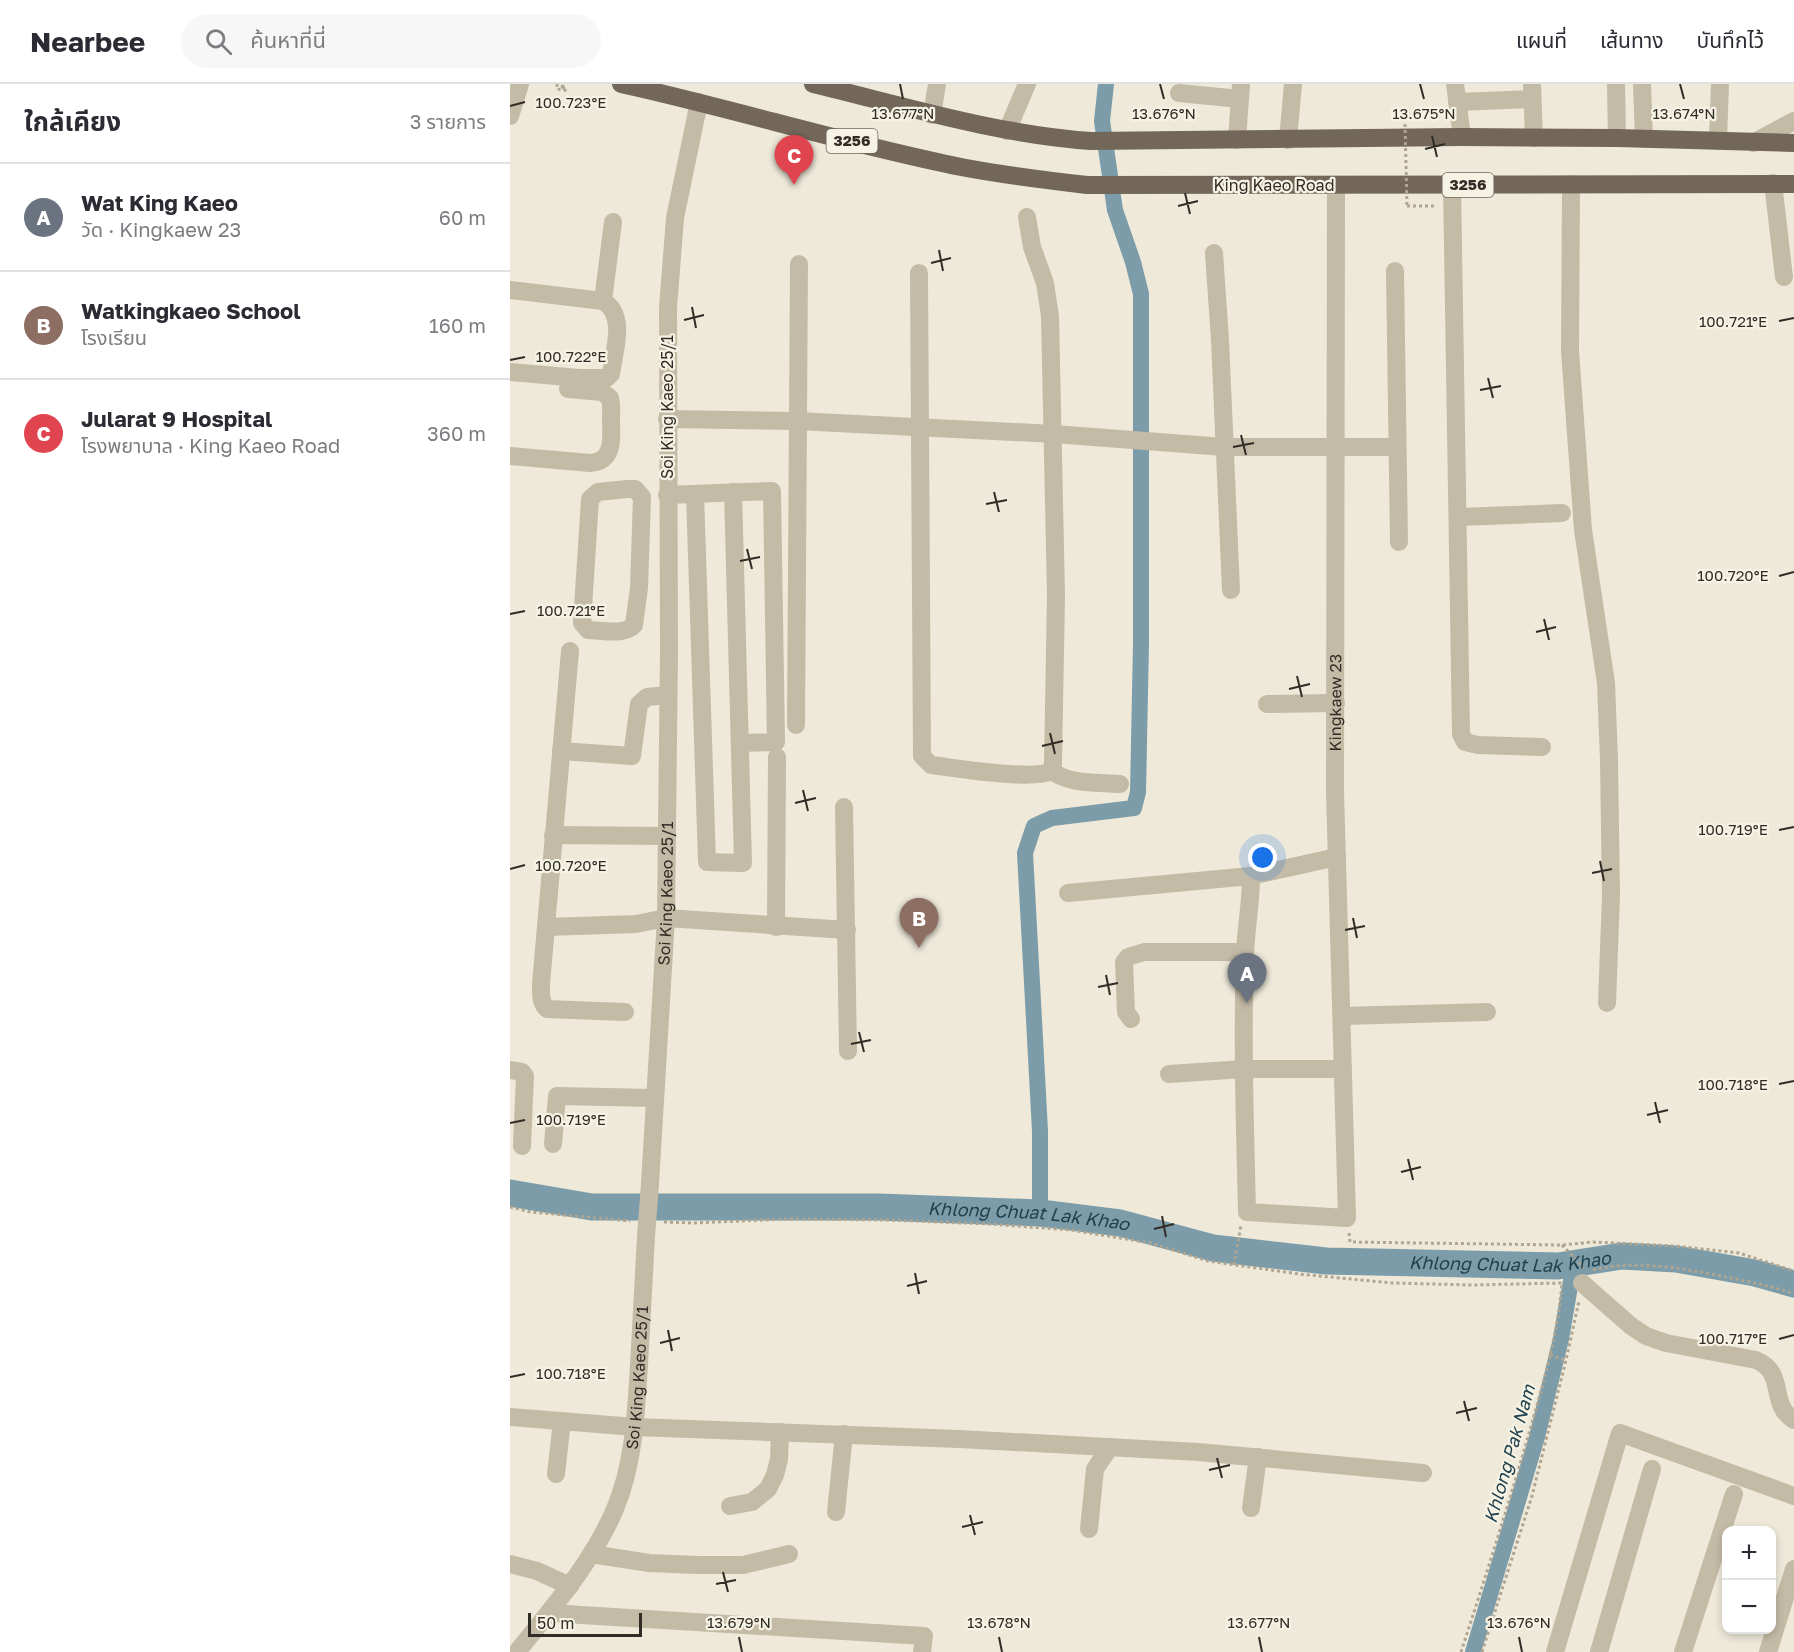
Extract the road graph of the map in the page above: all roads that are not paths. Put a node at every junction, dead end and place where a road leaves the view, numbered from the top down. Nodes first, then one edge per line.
1 (520, 84) edge
2 (621, 84) edge
3 (813, 84) edge
4 (937, 84) edge
5 (1027, 84) edge
6 (1293, 84) edge
7 (1616, 84) edge
8 (1642, 84) edge
9 (1720, 84) edge
10 (836, 87) edge
11 (1240, 92) edge
12 (1532, 92) edge
13 (1179, 93) dead end
14 (1456, 93) edge
15 (699, 102) junction
16 (932, 115) junction
17 (510, 116) edge
18 (1794, 121) edge
19 (1007, 131) junction
20 (1462, 137) junction
21 (1534, 138) junction
22 (1617, 138) junction
23 (1644, 139) junction
24 (1237, 140) junction
25 (1288, 140) junction
26 (1718, 141) junction
27 (1753, 143) junction
28 (1794, 143) edge
29 (1773, 183) junction
30 (1571, 184) junction
31 (1794, 184) edge
32 (1336, 185) junction
33 (1452, 185) junction
34 (1027, 218) dead end
35 (613, 222) dead end
36 (1214, 253) dead end
37 (799, 264) dead end
38 (1395, 271) dead end
39 (919, 273) dead end
40 (1784, 277) dead end
41 (510, 290) edge
42 (603, 301) junction
43 (510, 372) edge
44 (510, 383) edge
45 (667, 419) junction
46 (797, 421) junction
47 (920, 428) junction
48 (1054, 434) junction
49 (1224, 447) junction
50 (1396, 447) junction
51 (1336, 448) junction
52 (510, 456) edge
53 (732, 492) junction
54 (695, 494) junction
55 (667, 495) junction
56 (1562, 513) dead end
57 (1458, 517) junction
58 (1399, 542) dead end
59 (668, 586) junction
60 (639, 588) junction
61 (1231, 590) dead end
62 (570, 651) dead end
63 (668, 695) junction
64 (1336, 703) junction
65 (1267, 704) dead end
66 (796, 725) dead end
67 (740, 743) junction
68 (1542, 747) dead end
69 (561, 750) junction
70 (777, 757) dead end
71 (1052, 771) junction
72 (1120, 784) dead end
73 (844, 807) dead end
74 (554, 835) junction
75 (666, 836) junction
76 (1337, 857) junction
77 (1251, 876) junction
78 (1068, 893) dead end
79 (666, 918) junction
80 (546, 927) junction
81 (776, 927) junction
82 (846, 930) junction
83 (1245, 952) junction
84 (1607, 1003) dead end
85 (625, 1012) dead end
86 (1487, 1012) dead end
87 (1342, 1016) junction
88 (1131, 1019) dead end
89 (848, 1051) dead end
90 (1244, 1069) junction
91 (1343, 1069) junction
92 (510, 1070) edge
93 (1169, 1074) dead end
94 (655, 1098) junction
95 (553, 1144) dead end
96 (522, 1146) dead end
97 (1582, 1283) road end
98 (510, 1417) edge
99 (1794, 1420) edge
100 (562, 1421) junction
101 (635, 1427) junction
102 (780, 1432) junction
103 (844, 1434) junction
104 (1110, 1447) junction
105 (1258, 1457) junction
106 (1652, 1469) dead end
107 (1423, 1473) dead end
108 (556, 1474) dead end
109 (1734, 1494) dead end
110 (1794, 1496) edge
111 (730, 1506) dead end
112 (1251, 1508) dead end
113 (836, 1512) dead end
114 (1089, 1529) dead end
115 (591, 1554) junction
116 (789, 1554) dead end
117 (510, 1564) edge
118 (1794, 1569) edge
119 (570, 1587) junction
120 (549, 1612) junction
121 (1787, 1617) edge
122 (517, 1652) edge
123 (922, 1652) edge
124 (1555, 1652) edge
125 (1599, 1652) edge
126 (1683, 1652) edge
127 (1768, 1652) edge

1 - 17 street
2 - 15 main road, King Kaeo Road / 3256
3 - 10 main road
4 - 16 street
5 - 19 street
6 - 25 street
7 - 22 street
8 - 23 street
9 - 26 street
10 - 16 main road
11 - 13 street
11 - 24 street
12 - 14 street
12 - 21 street
14 - 20 street
15 - 32 main road, King Kaeo Road / 3256
15 - 45 street, Soi King Kaeo 25/1
16 - 19 main road
18 - 27 street
19 - 24 main road
20 - 21 main road
20 - 25 main road
21 - 22 main road
22 - 23 main road
23 - 26 main road
24 - 25 main road
26 - 27 main road
27 - 28 main road
29 - 30 main road, King Kaeo Road / 3256
29 - 31 main road, King Kaeo Road / 3256
29 - 40 street
30 - 33 main road, King Kaeo Road / 3256
30 - 84 street
32 - 33 main road, King Kaeo Road / 3256
32 - 51 street, Kingkaew 23
33 - 57 street
34 - 48 street
35 - 42 street
36 - 49 street
37 - 46 street
38 - 50 street
39 - 47 street
41 - 42 street
42 - 43 street
44 - 52 street
45 - 46 street
45 - 55 street, Soi King Kaeo 25/1
46 - 47 street
46 - 66 street
47 - 48 street
47 - 71 street
48 - 49 street
48 - 71 street
49 - 51 street
49 - 61 street
50 - 51 street
50 - 58 street
51 - 64 street, Kingkaew 23
53 - 54 street
53 - 67 street
53 - 67 street
54 - 55 street
54 - 67 street
55 - 59 street, Soi King Kaeo 25/1
56 - 57 street
57 - 68 street
59 - 60 street
59 - 63 street, Soi King Kaeo 25/1
60 - 60 street
62 - 69 street
63 - 69 street
63 - 75 street, Soi King Kaeo 25/1
64 - 65 street
64 - 76 street, Kingkaew 23
69 - 74 street
70 - 81 street
71 - 72 street
73 - 82 street
74 - 75 street
74 - 80 street
75 - 79 street, Soi King Kaeo 25/1
76 - 77 street
76 - 87 street, Kingkaew 23
77 - 78 street
77 - 83 street
79 - 80 street
79 - 81 street
79 - 94 street, Soi King Kaeo 25/1
80 - 85 street
81 - 82 street
82 - 89 street
83 - 88 street
83 - 90 street
86 - 87 street
87 - 91 street, Kingkaew 23
90 - 91 street
90 - 91 street, Kingkaew 23
90 - 93 street
92 - 96 street
94 - 95 street
94 - 101 street, Soi King Kaeo 25/1, bridge
97 - 99 street
98 - 100 street
100 - 101 street
100 - 108 street
101 - 102 street
101 - 115 street, Soi King Kaeo 25/1
102 - 103 street
102 - 111 street
103 - 104 street
103 - 113 street
104 - 105 street
104 - 114 street
105 - 107 street
105 - 112 street
106 - 125 street
109 - 126 street
110 - 124 street
115 - 116 street
115 - 119 street, Soi King Kaeo 25/1
117 - 119 street
118 - 121 street
119 - 120 street, Soi King Kaeo 25/1
120 - 122 street, Soi King Kaeo 25/1
120 - 123 street
121 - 127 street

